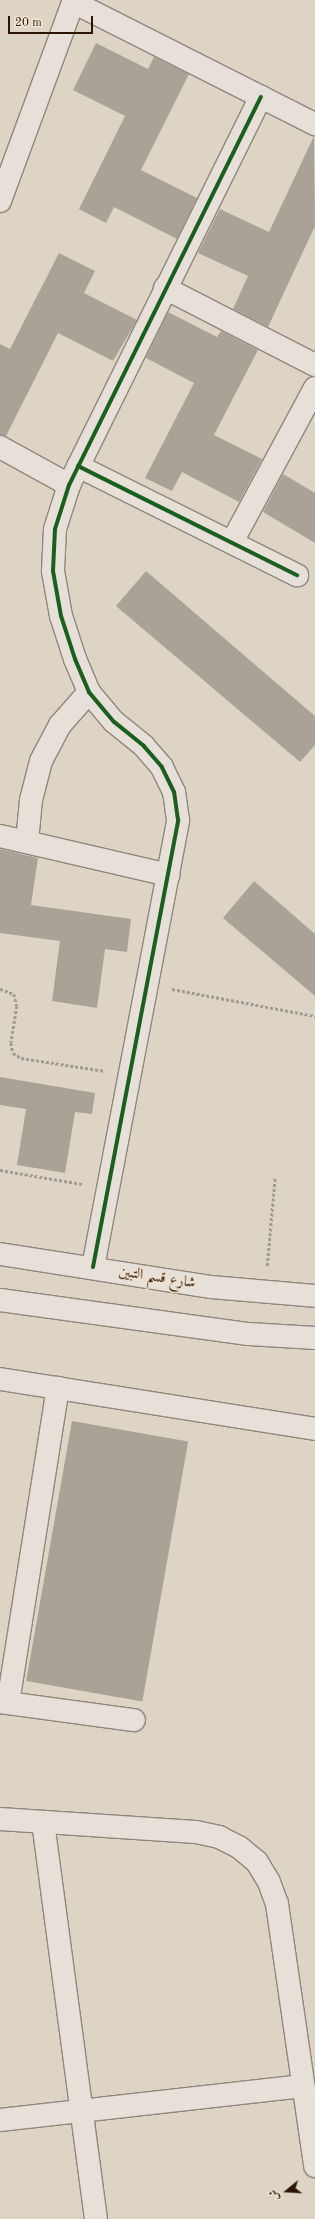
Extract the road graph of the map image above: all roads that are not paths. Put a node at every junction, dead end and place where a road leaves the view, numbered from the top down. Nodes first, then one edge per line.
1 (74, 1) edge
2 (261, 97) junction
3 (315, 124) edge
4 (0, 200) edge
5 (165, 288) junction
6 (315, 365) edge
7 (315, 388) edge
8 (0, 447) edge
9 (78, 466) junction
10 (68, 485) junction
11 (232, 542) junction
12 (296, 574) dead end
13 (89, 692) junction
14 (0, 836) edge
15 (27, 842) junction
16 (169, 875) junction
17 (0, 1254) edge
18 (93, 1267) junction
19 (315, 1296) edge
20 (0, 1300) edge
21 (315, 1338) edge
22 (0, 1379) edge
23 (58, 1388) junction
24 (315, 1429) edge
25 (4, 1703) edge
26 (134, 1720) dead end
27 (0, 1819) edge
28 (43, 1822) junction
29 (303, 2086) junction
30 (82, 2111) junction
31 (0, 2120) edge
32 (315, 2166) edge
33 (96, 2219) edge

1 - 2 street
1 - 4 street
2 - 3 street
2 - 5 street
5 - 6 street
5 - 9 street
7 - 11 street
8 - 10 street
9 - 10 street
9 - 11 street
10 - 13 street
11 - 12 street
13 - 15 street
13 - 16 street
14 - 15 street
15 - 16 street
16 - 18 street
17 - 18 street, شارع قسم التبين
18 - 19 street, شارع قسم التبين
20 - 21 street
22 - 23 street
23 - 24 street
23 - 25 street
25 - 26 street
27 - 28 street
28 - 29 street
28 - 30 street
29 - 30 street
29 - 32 street
30 - 31 street
30 - 33 street

